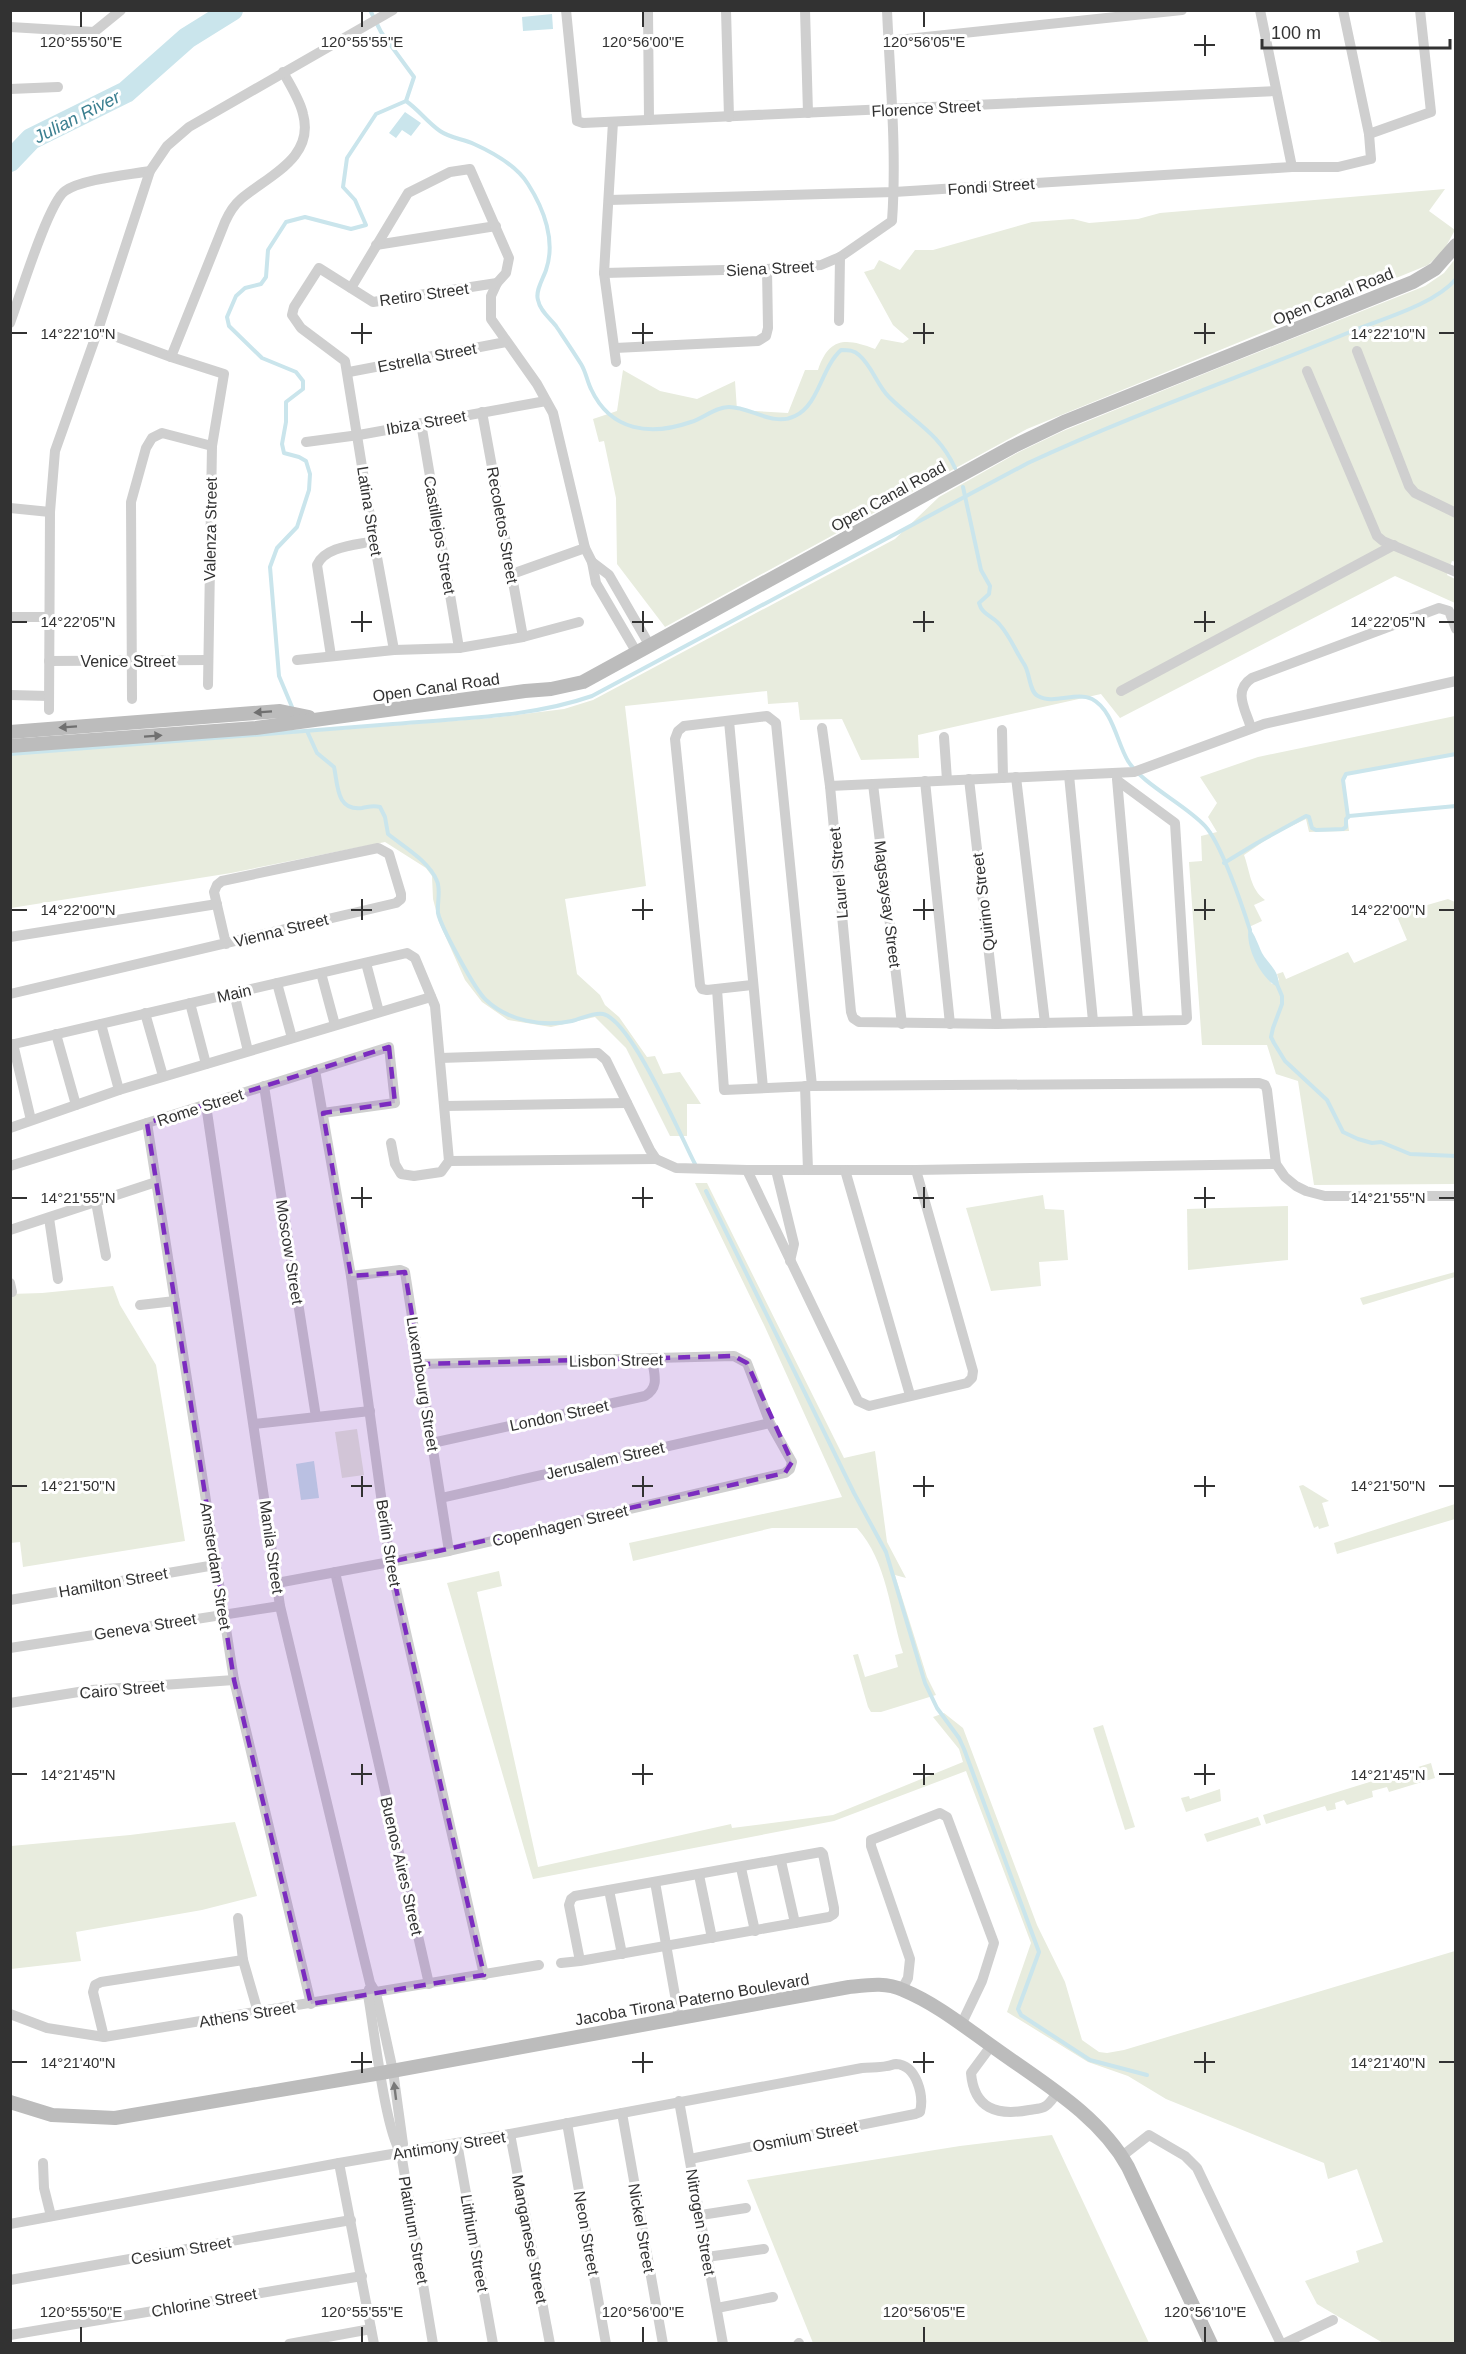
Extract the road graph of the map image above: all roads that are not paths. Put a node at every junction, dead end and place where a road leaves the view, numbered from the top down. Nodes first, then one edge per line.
1 (121, 10) edge
2 (566, 10) edge
3 (648, 10) edge
4 (726, 10) edge
5 (805, 10) edge
6 (886, 10) edge
7 (1182, 10) edge
8 (1260, 10) edge
9 (1343, 10) edge
10 (1420, 10) edge
11 (389, 13) edge
12 (10, 27) edge
13 (888, 41) junction
14 (283, 72) junction
15 (58, 87) dead end
16 (10, 89) edge
17 (1275, 91) junction
18 (892, 110) junction
19 (808, 113) junction
20 (729, 117) junction
21 (649, 120) junction
22 (613, 122) junction
23 (1369, 134) junction
24 (1292, 167) junction
25 (150, 171) junction
26 (894, 192) junction
27 (609, 200) junction
28 (496, 226) junction
29 (376, 245) junction
30 (1455, 245) edge
31 (840, 257) junction
32 (767, 269) junction
33 (604, 273) junction
34 (497, 283) junction
35 (351, 288) junction
36 (839, 321) dead end
37 (10, 323) edge
38 (98, 330) junction
39 (506, 342) junction
40 (615, 348) junction
41 (1357, 351) dead end
42 (171, 357) junction
43 (616, 362) dead end
44 (1308, 371) dead end
45 (349, 372) junction
46 (546, 401) junction
47 (482, 412) junction
48 (421, 423) junction
49 (359, 435) junction
50 (306, 442) dead end
51 (212, 446) junction
52 (10, 508) edge
53 (50, 512) junction
54 (1455, 513) edge
55 (374, 541) junction
56 (1394, 545) junction
57 (585, 549) junction
58 (592, 562) junction
59 (1455, 572) edge
60 (512, 574) junction
61 (625, 602) junction
62 (611, 610) junction
63 (10, 617) edge
64 (49, 617) junction
65 (579, 622) dead end
66 (1455, 629) edge
67 (523, 637) junction
68 (650, 646) junction
69 (459, 648) junction
70 (394, 650) junction
71 (637, 653) junction
72 (331, 656) junction
73 (208, 660) junction
74 (297, 660) dead end
75 (49, 661) junction
76 (132, 661) junction
77 (1455, 681) edge
78 (208, 685) dead end
79 (1121, 692) dead end
80 (10, 695) edge
81 (49, 696) junction
82 (132, 699) dead end
83 (49, 710) dead end
84 (320, 719) junction
85 (729, 721) junction
86 (822, 728) dead end
87 (1251, 728) junction
88 (1002, 730) dead end
89 (10, 732) edge
90 (944, 737) dead end
91 (10, 746) edge
92 (1069, 775) junction
93 (1016, 777) junction
94 (1117, 777) junction
95 (1003, 778) junction
96 (969, 779) junction
97 (947, 780) junction
98 (925, 782) junction
99 (873, 784) junction
100 (830, 786) junction
101 (217, 904) junction
102 (10, 937) edge
103 (226, 944) junction
104 (366, 963) junction
105 (321, 973) junction
106 (277, 983) junction
107 (753, 985) junction
108 (717, 989) junction
109 (234, 993) junction
110 (10, 994) edge
111 (431, 997) junction
112 (190, 1003) junction
113 (379, 1012) junction
114 (146, 1013) junction
115 (1138, 1020) junction
116 (1093, 1021) junction
117 (1045, 1023) junction
118 (101, 1024) junction
119 (902, 1024) junction
120 (950, 1024) junction
121 (997, 1024) junction
122 (335, 1025) junction
123 (57, 1034) junction
124 (291, 1038) junction
125 (12, 1044) edge
126 (248, 1051) junction
127 (440, 1059) junction
128 (206, 1064) junction
129 (315, 1070) junction
130 (163, 1076) junction
131 (264, 1086) junction
132 (809, 1086) junction
133 (23, 1087) junction
134 (763, 1088) junction
135 (119, 1090) junction
136 (10, 1091) edge
137 (627, 1103) junction
138 (76, 1105) junction
139 (206, 1105) junction
140 (445, 1106) junction
141 (323, 1113) junction
142 (31, 1120) junction
143 (147, 1123) junction
144 (10, 1128) edge
145 (391, 1143) dead end
146 (656, 1159) junction
147 (449, 1161) junction
148 (1276, 1164) junction
149 (10, 1166) edge
150 (747, 1170) junction
151 (776, 1170) junction
152 (808, 1170) junction
153 (845, 1170) junction
154 (916, 1170) junction
155 (156, 1182) junction
156 (1455, 1196) edge
157 (96, 1202) junction
158 (49, 1218) junction
159 (10, 1230) edge
160 (106, 1256) dead end
161 (790, 1261) junction
162 (351, 1276) junction
163 (58, 1279) dead end
164 (175, 1301) junction
165 (140, 1305) dead end
166 (652, 1359) junction
167 (420, 1364) junction
168 (910, 1395) junction
169 (370, 1411) junction
170 (316, 1417) junction
171 (770, 1423) junction
172 (254, 1424) junction
173 (432, 1443) junction
174 (441, 1498) junction
175 (449, 1551) junction
176 (390, 1562) junction
177 (215, 1565) junction
178 (335, 1572) junction
179 (277, 1583) junction
180 (10, 1600) edge
181 (280, 1606) junction
182 (223, 1614) junction
183 (10, 1648) edge
184 (234, 1680) junction
185 (10, 1703) edge
186 (781, 1861) junction
187 (741, 1868) junction
188 (699, 1875) junction
189 (655, 1882) junction
190 (609, 1890) junction
191 (238, 1918) dead end
192 (795, 1923) junction
193 (755, 1930) junction
194 (712, 1938) junction
195 (666, 1946) junction
196 (622, 1954) junction
197 (243, 1960) junction
198 (580, 1961) junction
199 (561, 1963) dead end
200 (540, 1965) dead end
201 (484, 1975) junction
202 (429, 1984) junction
203 (902, 1989) junction
204 (372, 1990) junction
205 (311, 2004) junction
206 (258, 2012) junction
207 (10, 2014) edge
208 (679, 2018) junction
209 (961, 2025) junction
210 (104, 2037) junction
211 (991, 2046) junction
212 (387, 2072) junction
213 (1057, 2093) junction
214 (10, 2102) edge
215 (680, 2102) junction
216 (920, 2112) joint
217 (622, 2113) junction
218 (567, 2123) junction
219 (510, 2134) junction
220 (457, 2143) junction
221 (401, 2152) junction
222 (1122, 2156) junction
223 (690, 2159) junction
224 (43, 2163) dead end
225 (339, 2163) junction
226 (746, 2208) dead end
227 (701, 2215) junction
228 (51, 2216) junction
229 (351, 2220) junction
230 (10, 2224) edge
231 (764, 2248) dead end
232 (707, 2257) junction
233 (362, 2276) junction
234 (10, 2280) edge
235 (773, 2296) dead end
236 (717, 2308) junction
237 (1333, 2320) dead end
238 (371, 2329) junction
239 (10, 2335) edge
240 (289, 2343) edge
241 (374, 2343) edge
242 (434, 2343) edge
243 (493, 2343) edge
244 (550, 2343) edge
245 (606, 2343) edge
246 (663, 2343) edge
247 (723, 2343) edge
248 (1211, 2343) edge
249 (1282, 2343) edge

1 - 12 street
2 - 22 street, Florence Street
3 - 21 street
4 - 20 street
5 - 19 street
6 - 13 street, Siena Street
7 - 13 street
8 - 17 street
9 - 23 street
10 - 23 street
11 - 14 street
13 - 18 street, Siena Street
14 - 25 street
14 - 42 street
15 - 16 street
17 - 18 street, Florence Street
17 - 24 street
18 - 19 street, Florence Street
18 - 26 street, Siena Street
19 - 20 street, Florence Street
20 - 21 street, Florence Street
21 - 22 street, Florence Street
22 - 27 street
23 - 24 street, Fondi Street
24 - 26 street, Fondi Street
25 - 37 street
25 - 38 street
26 - 27 street, Fondi Street
26 - 31 street, Siena Street
27 - 33 street
28 - 29 street
28 - 29 street
28 - 34 street
29 - 35 street
30 - 68 main road, Open Canal Road
31 - 32 street, Siena Street
31 - 36 street
32 - 33 street, Siena Street
32 - 40 street
33 - 40 street
34 - 35 street, Retiro Street
34 - 39 street
35 - 45 street, Retiro Street
38 - 42 street
38 - 53 street
39 - 45 street, Estrella Street
39 - 46 street
40 - 43 street
41 - 54 street
42 - 51 street, Valenza Street
44 - 56 street
45 - 49 street, Latina Street
46 - 47 street, Ibiza Street
46 - 57 street
47 - 48 street, Ibiza Street
47 - 60 street, Recoletos Street
48 - 49 street, Ibiza Street
48 - 69 street, Castillejos Street
49 - 50 street, Ibiza Street
49 - 55 street, Latina Street
51 - 73 street, Valenza Street
51 - 76 street
52 - 53 street
53 - 64 street
55 - 70 street, Latina Street
55 - 72 street
56 - 59 street
56 - 79 street
57 - 58 street
57 - 60 street
58 - 61 street
58 - 62 street
60 - 67 street, Recoletos Street
61 - 62 street
61 - 68 street
62 - 71 street
63 - 64 street
64 - 75 street
65 - 67 street
66 - 87 street
67 - 69 street
68 - 71 main road, Open Canal Road
69 - 70 street
70 - 72 street
71 - 84 main road, Open Canal Road
72 - 74 street
73 - 76 street, Venice Street
73 - 78 street, Valenza Street
75 - 76 street, Venice Street
75 - 81 street
76 - 82 street
77 - 87 street
80 - 81 street
81 - 83 street
84 -> 89 main road, Open Canal Road
91 -> 84 main road, Open Canal Road
85 - 107 street
85 - 108 street
85 - 132 street
86 - 100 street, Laurel Street
87 - 94 street
88 - 95 street
90 - 97 street
92 - 93 street
92 - 94 street
92 - 116 street
93 - 95 street
93 - 117 street
94 - 115 street
94 - 115 street
95 - 96 street
96 - 97 street
96 - 121 street, Quirino Street
97 - 98 street
98 - 99 street
98 - 120 street
99 - 100 street
99 - 119 street, Magsaysay Street
100 - 119 street, Laurel Street
101 - 102 street
101 - 103 street
101 - 103 street, Vienna Street
103 - 110 street, Vienna Street
104 - 105 street, Main
104 - 111 street, Main
104 - 113 street
105 - 106 street, Main
105 - 122 street
106 - 109 street, Main
106 - 124 street
107 - 108 street
107 - 134 street
108 - 134 street
109 - 112 street, Main
109 - 126 street
111 - 113 street
111 - 127 street
112 - 114 street, Main
112 - 128 street
113 - 122 street
114 - 118 street, Main
114 - 130 street
115 - 116 street
116 - 117 street
117 - 121 street
118 - 123 street, Main
118 - 135 street
119 - 120 street
120 - 121 street
122 - 124 street
123 - 125 street, Main
123 - 138 street
124 - 126 street
125 - 133 street
126 - 128 street
127 - 137 street
127 - 140 street
128 - 130 street
129 - 131 street, Rome Street
129 - 141 street, Berlin Street
129 - 141 street, Rome Street
130 - 135 street
131 - 139 street, Rome Street
131 - 170 street, Moscow Street
132 - 134 street
132 - 148 street
132 - 152 street
133 - 136 street
133 - 142 street
135 - 138 street
137 - 140 street
137 - 146 street
138 - 142 street
139 - 143 street, Rome Street
139 - 172 street, Manila Street
140 - 147 street
141 - 162 street, Berlin Street
142 - 144 street
143 - 149 street, Rome Street
143 - 155 street, Amsterdam Street
145 - 147 street
146 - 147 street
146 - 150 street
148 - 154 street
148 - 156 street
150 - 151 street
150 - 161 street
151 - 152 street
151 - 161 street
152 - 153 street
153 - 154 street
153 - 168 street
154 - 168 street
155 - 157 street
155 - 164 street, Amsterdam Street
157 - 158 street
157 - 160 street
158 - 159 street
158 - 163 street
161 - 168 street
162 - 167 street, Luxembourg Street
162 - 169 street, Berlin Street
164 - 165 street
164 - 177 street, Amsterdam Street
166 - 167 street, Lisbon Street
166 - 171 street, Lisbon Street
166 - 173 street, London Street
167 - 173 street, Luxembourg Street
169 - 170 street
169 - 176 street, Berlin Street
170 - 172 street
171 - 174 street, Jerusalem Street
171 - 175 street, Copenhagen Street
172 - 179 street, Manila Street
173 - 174 street, Luxembourg Street
174 - 175 street, Luxembourg Street
175 - 176 street, Copenhagen Street
176 - 178 street, Copenhagen Street
176 - 201 street, Berlin Street
177 - 180 street, Hamilton Street
177 - 182 street, Amsterdam Street
178 - 179 street, Copenhagen Street
178 - 202 street, Buenos Aires Street
179 - 181 street, Manila Street
181 - 182 street, Geneva Street
181 - 204 street, Manila Street
182 - 183 street, Geneva Street
182 - 184 street, Amsterdam Street
184 - 185 street, Cairo Street
184 - 205 street, Amsterdam Street
186 - 187 street
186 - 192 street
186 - 192 street
187 - 188 street
187 - 193 street
188 - 189 street
188 - 194 street
189 - 190 street
189 - 195 street
190 - 196 street
190 - 198 street
191 - 197 street
192 - 193 street
193 - 194 street
194 - 195 street
195 - 196 street
195 - 208 street
196 - 198 street
197 - 206 street
197 - 210 street
198 - 199 street
200 - 201 street, Athens Street
201 - 202 street, Athens Street
202 - 204 street, Athens Street
203 - 208 main road, Jacoba Tirona Paterno Boulevard
203 - 209 main road, Jacoba Tirona Paterno Boulevard
203 - 209 street
204 - 205 street, Athens Street
204 - 212 street, Manila Street
205 - 206 street, Athens Street
206 - 210 street, Athens Street
207 - 210 street, Athens Street
208 - 212 main road, Jacoba Tirona Paterno Boulevard
209 - 211 main road, Jacoba Tirona Paterno Boulevard
211 - 213 main road, Jacoba Tirona Paterno Boulevard
211 - 213 street
212 - 214 main road, Jacoba Tirona Paterno Boulevard
212 - 221 street, Platinum Street
213 - 222 main road, Jacoba Tirona Paterno Boulevard
215 - 216 street, Antimony Street
215 - 217 street, Antimony Street
215 - 223 street, Nitrogen Street
216 - 223 street, Osmium Street
217 - 218 street, Antimony Street
217 - 246 street, Nickel Street
218 - 219 street, Antimony Street
218 - 245 street, Neon Street
219 - 220 street, Antimony Street
219 - 244 street, Manganese Street
220 - 221 street, Antimony Street
220 - 243 street, Lithium Street
221 - 225 street, Antimony Street
221 - 242 street, Platinum Street
222 - 248 main road, Jacoba Tirona Paterno Boulevard
222 - 249 street
223 - 227 street, Nitrogen Street
224 - 228 street
225 - 228 street, Antimony Street
225 - 229 street
226 - 227 street
227 - 232 street, Nitrogen Street
228 - 230 street, Antimony Street
229 - 233 street
229 - 234 street, Cesium Street
231 - 232 street
232 - 236 street, Nitrogen Street
233 - 238 street
233 - 239 street, Chlorine Street
235 - 236 street
236 - 247 street, Nitrogen Street
237 - 249 street
238 - 240 street
238 - 241 street

